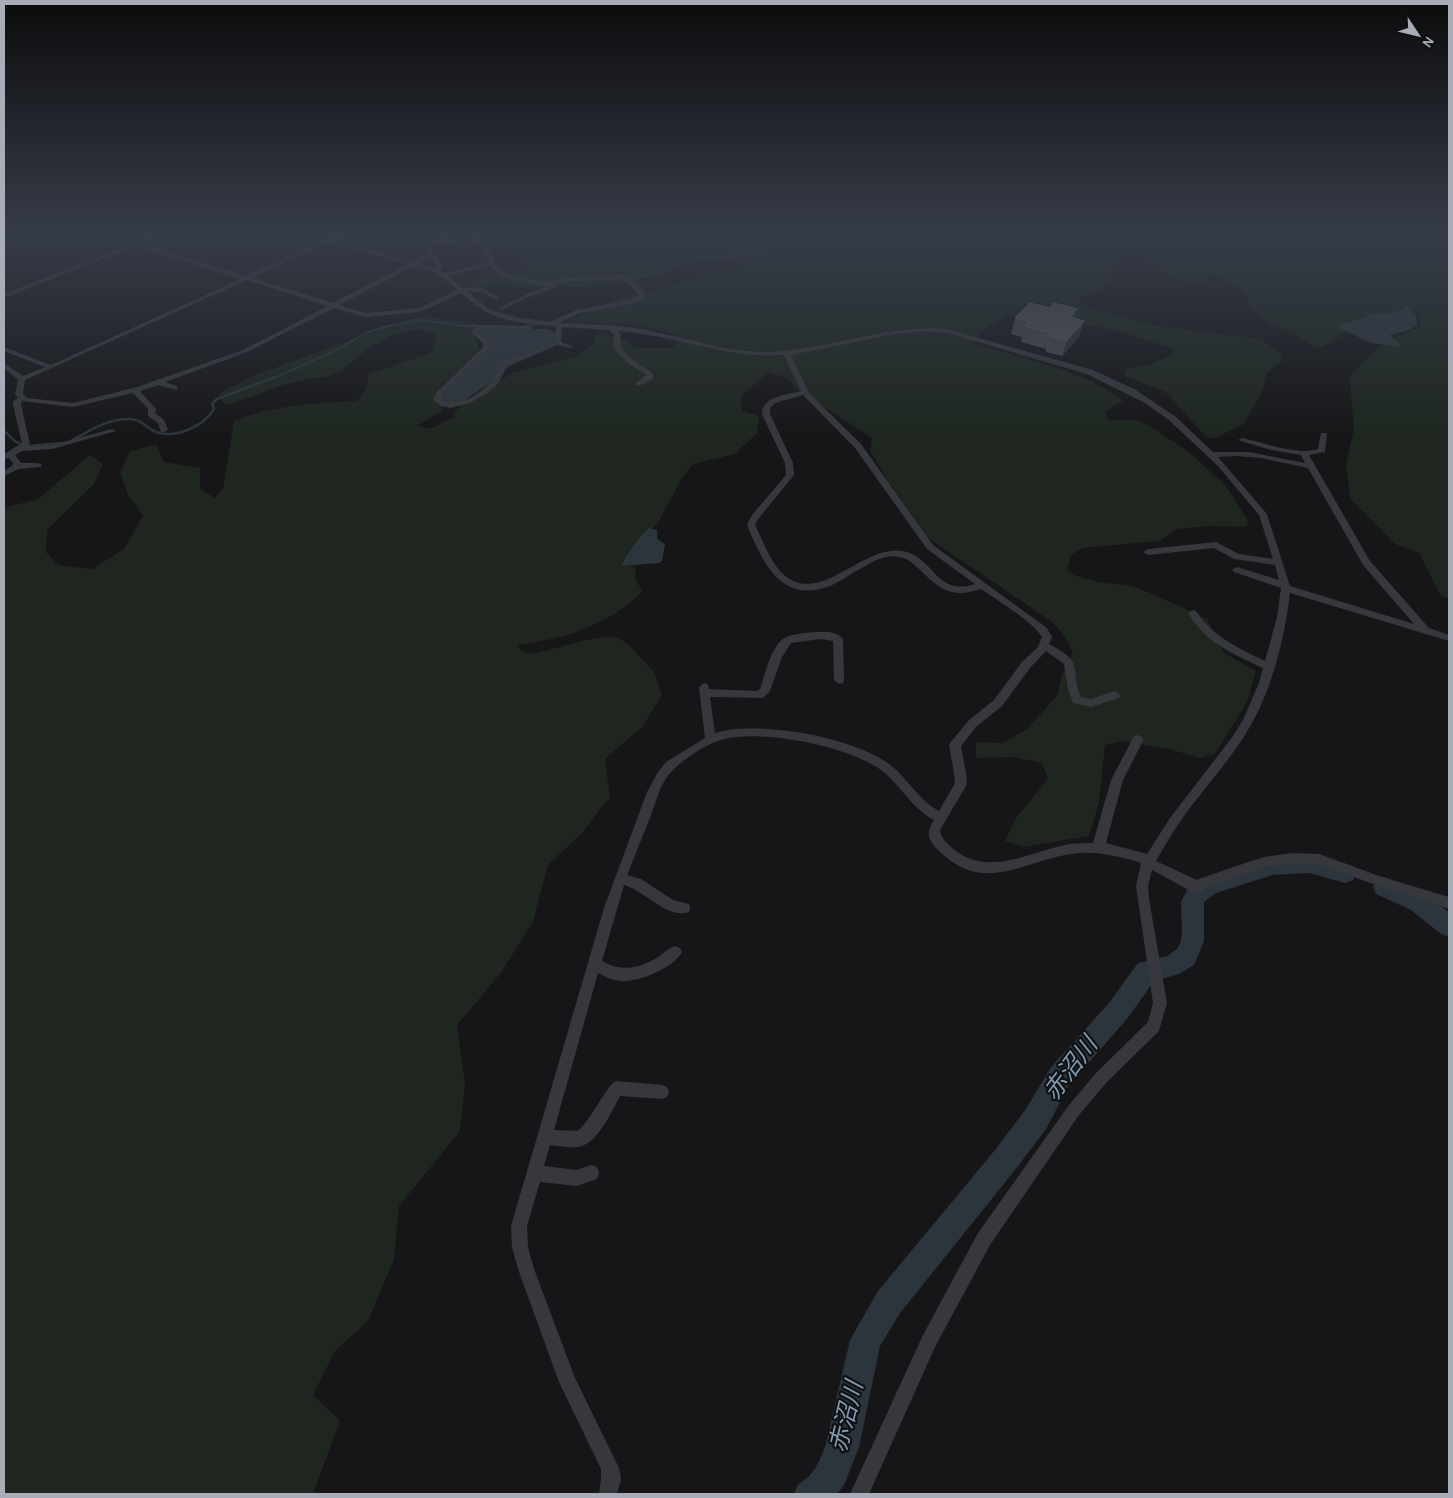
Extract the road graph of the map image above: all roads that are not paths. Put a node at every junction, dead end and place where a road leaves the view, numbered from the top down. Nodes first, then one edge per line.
1 (196, 301) edge
2 (320, 301) edge
3 (341, 301) edge
4 (438, 301) edge
5 (474, 301) edge
6 (518, 301) edge
7 (632, 301) edge
8 (333, 305) junction
9 (500, 309) dead end
10 (554, 325) junction
11 (612, 329) junction
12 (556, 343) junction
13 (570, 347) dead end
14 (4, 349) edge
15 (787, 354) junction
16 (4, 365) edge
17 (50, 367) junction
18 (22, 378) junction
19 (158, 382) junction
20 (639, 384) dead end
21 (174, 388) dead end
22 (135, 390) junction
23 (805, 392) junction
24 (22, 397) junction
25 (164, 430) dead end
26 (112, 432) dead end
27 (1324, 434) dead end
28 (1242, 440) dead end
29 (20, 449) junction
30 (1304, 453) junction
31 (7, 455) edge
32 (1212, 455) junction
33 (38, 465) dead end
34 (1310, 466) junction
35 (16, 467) junction
36 (4, 474) edge
37 (1148, 552) dead end
38 (1279, 563) junction
39 (1237, 570) dead end
40 (983, 585) junction
41 (1285, 587) junction
42 (1193, 613) dead end
43 (1425, 630) junction
44 (1449, 638) edge
45 (1044, 646) junction
46 (1269, 667) junction
47 (839, 680) dead end
48 (1116, 695) dead end
49 (1138, 739) dead end
50 (711, 740) junction
51 (941, 818) junction
52 (1098, 848) junction
53 (1148, 863) junction
54 (620, 879) junction
55 (1449, 903) edge
56 (684, 908) dead end
57 (675, 952) dead end
58 (593, 963) junction
59 (662, 1092) dead end
60 (544, 1137) junction
61 (534, 1173) junction
62 (591, 1173) dead end
63 (608, 1494) edge
64 (859, 1494) edge

1 - 17 street
2 - 8 street
3 - 8 street
4 - 8 street
5 - 10 street
6 - 9 street
7 - 10 street
8 - 19 street
10 - 11 street
10 - 12 street
10 - 12 street
11 - 15 street
11 - 20 street
12 - 13 street
14 - 17 street
15 - 23 street
15 - 32 street
16 - 18 street
17 - 18 street
18 - 24 street
19 - 21 street
19 - 22 street
22 - 24 street
22 - 25 street
23 - 40 street
23 - 40 street
24 - 29 street
26 - 29 street
27 - 30 street
28 - 30 street
29 - 31 street
30 - 34 street
31 - 35 street
32 - 34 street
32 - 38 street
33 - 35 street
34 - 43 street
35 - 36 street
37 - 38 street
38 - 41 street
39 - 41 street
40 - 45 street
41 - 43 street
41 - 46 street
42 - 46 street
43 - 44 street
45 - 48 street
45 - 51 street
46 - 53 street
47 - 50 street
49 - 52 street
50 - 51 street
50 - 54 street
51 - 52 street
52 - 53 street
53 - 55 street
53 - 64 street
54 - 56 street
54 - 58 street
57 - 58 street
58 - 60 street
59 - 60 street
60 - 61 street
61 - 62 street
61 - 63 street

